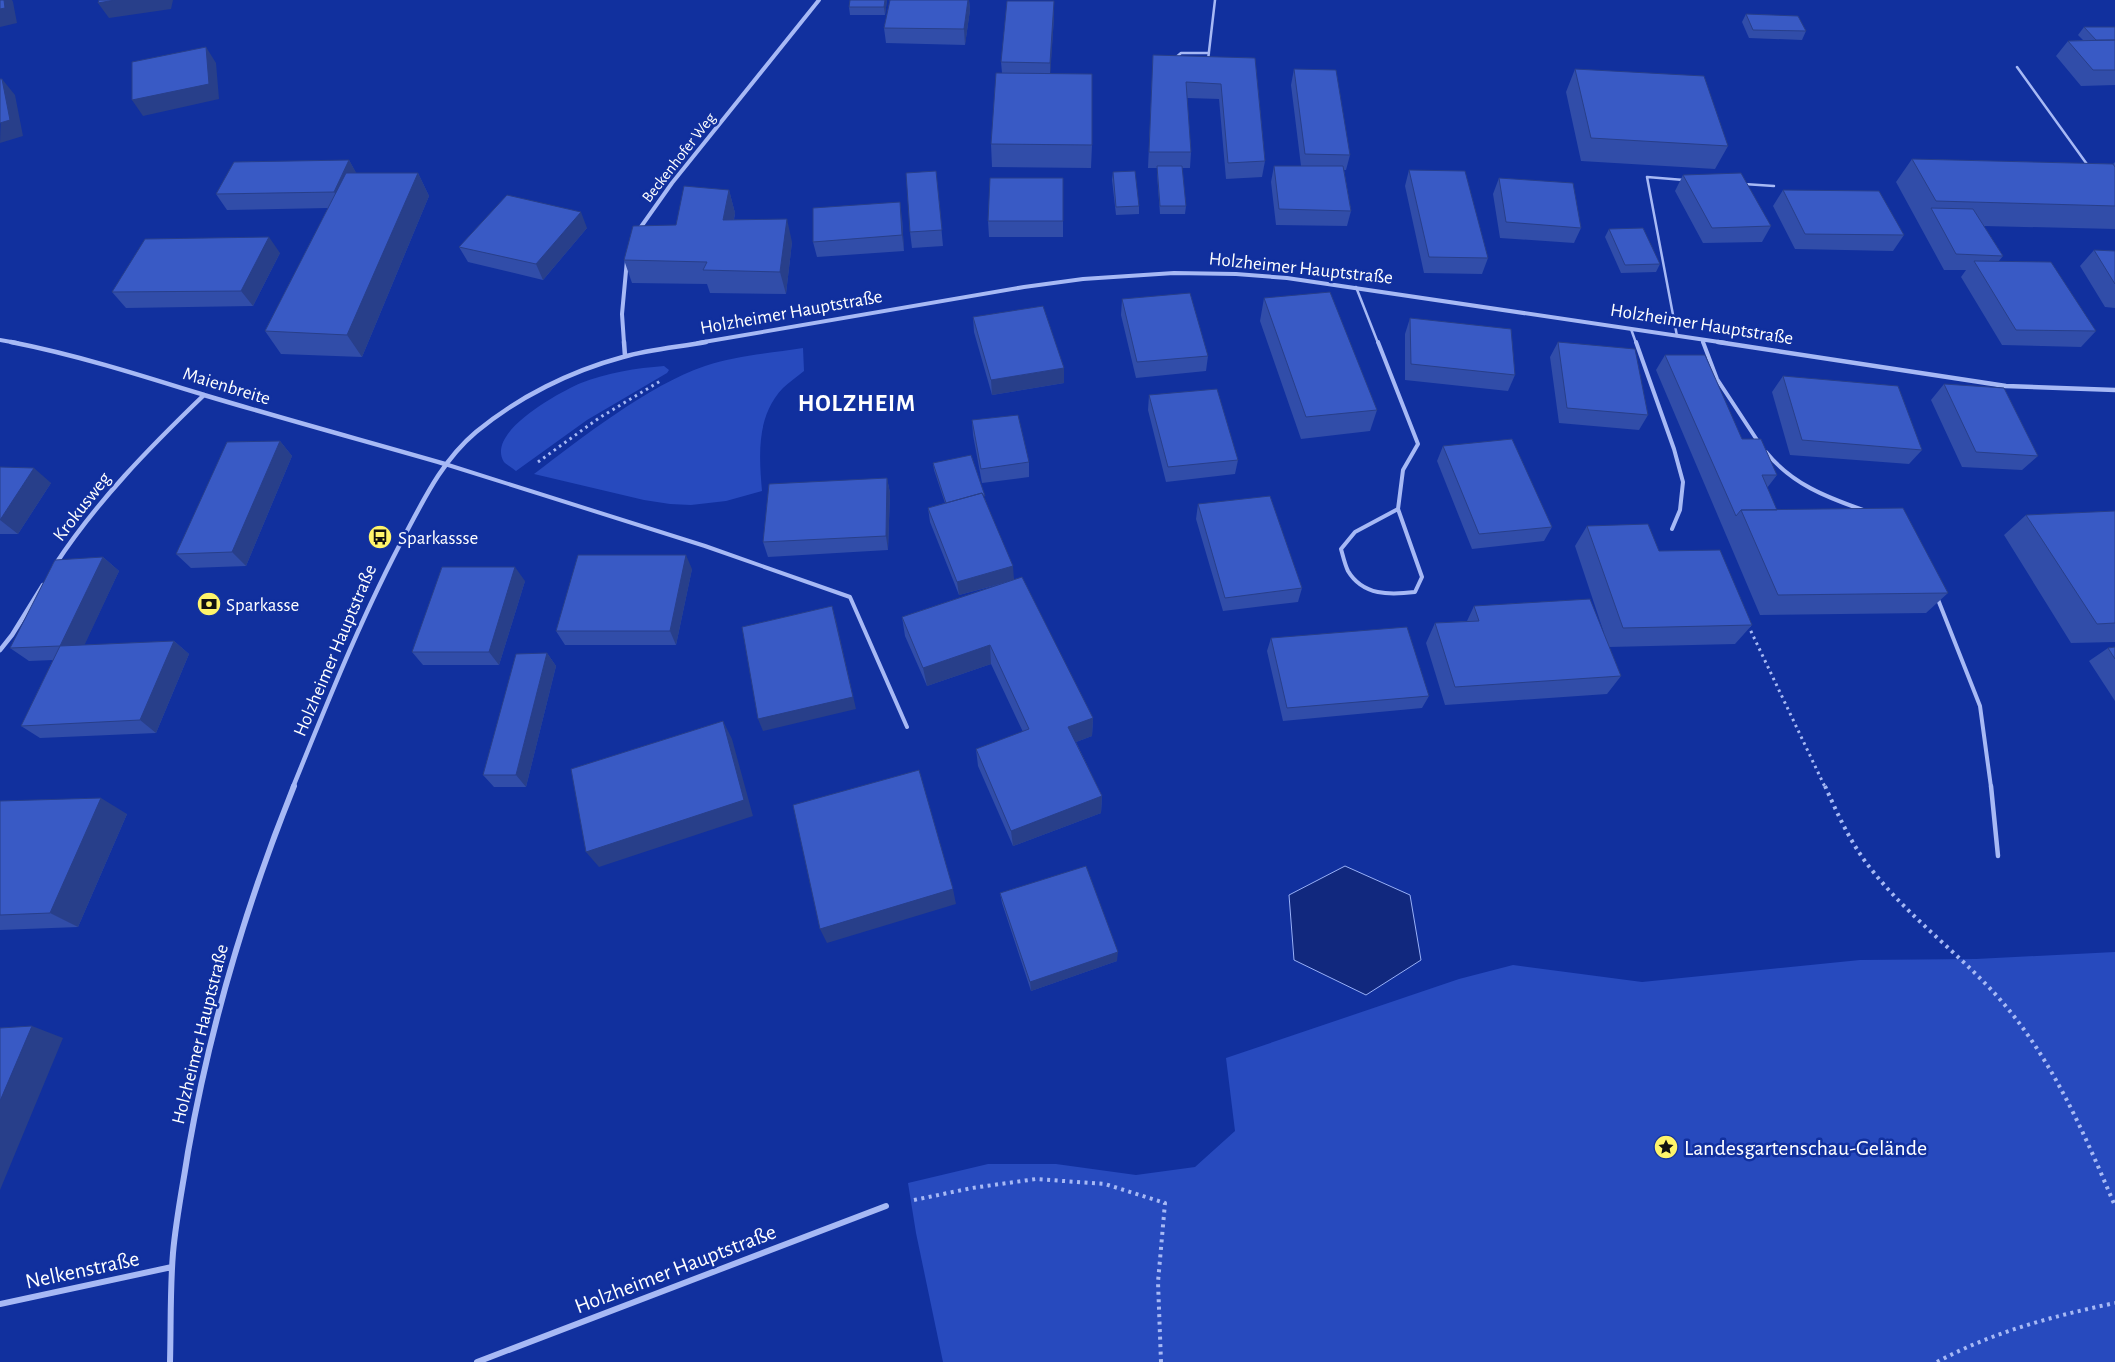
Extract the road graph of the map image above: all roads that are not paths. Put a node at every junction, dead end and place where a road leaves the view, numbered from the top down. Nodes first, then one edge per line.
1 (819, 0) edge
2 (1216, 0) edge
3 (1209, 52) junction
4 (1176, 63) edge
5 (1207, 64) edge
6 (2017, 67) dead end
7 (2091, 170) edge
8 (1686, 180) edge
9 (1735, 183) edge
10 (1774, 186) dead end
11 (634, 237) edge
12 (628, 253) edge
13 (1356, 287) junction
14 (1631, 329) junction
15 (1677, 336) junction
16 (0, 340) edge
17 (1702, 340) junction
18 (624, 356) junction
19 (2115, 390) edge
20 (204, 395) junction
21 (445, 464) junction
22 (1398, 509) junction
23 (1871, 514) edge
24 (1672, 529) dead end
25 (51, 572) edge
26 (46, 580) edge
27 (1934, 591) edge
28 (0, 650) edge
29 (907, 728) dead end
30 (1998, 856) dead end
31 (886, 1206) road end
32 (172, 1267) junction
33 (0, 1304) edge
34 (170, 1362) edge
35 (476, 1362) edge

1 - 11 street, Beckenhofer Weg
2 - 3 lane
3 - 4 lane
3 - 5 lane
6 - 7 lane
8 - 15 lane
9 - 10 lane
12 - 18 street
13 - 14 street, Holzheimer Hauptstraße
13 - 18 street, Holzheimer Hauptstraße
13 - 22 lane
14 - 15 street, Holzheimer Hauptstraße
14 - 24 lane
15 - 17 street, Holzheimer Hauptstraße
16 - 20 street, Maienbreite
17 - 19 street, Holzheimer Hauptstraße
17 - 23 lane
18 - 21 street, Holzheimer Hauptstraße
20 - 21 street, Maienbreite
20 - 25 street, Krokusweg
21 - 29 lane
21 - 32 street, Holzheimer Hauptstraße
22 - 22 lane
26 - 28 street
27 - 30 lane
31 - 35 street, Holzheimer Hauptstraße
32 - 33 street, Nelkenstraße
32 - 34 street, Holzheimer Hauptstraße

